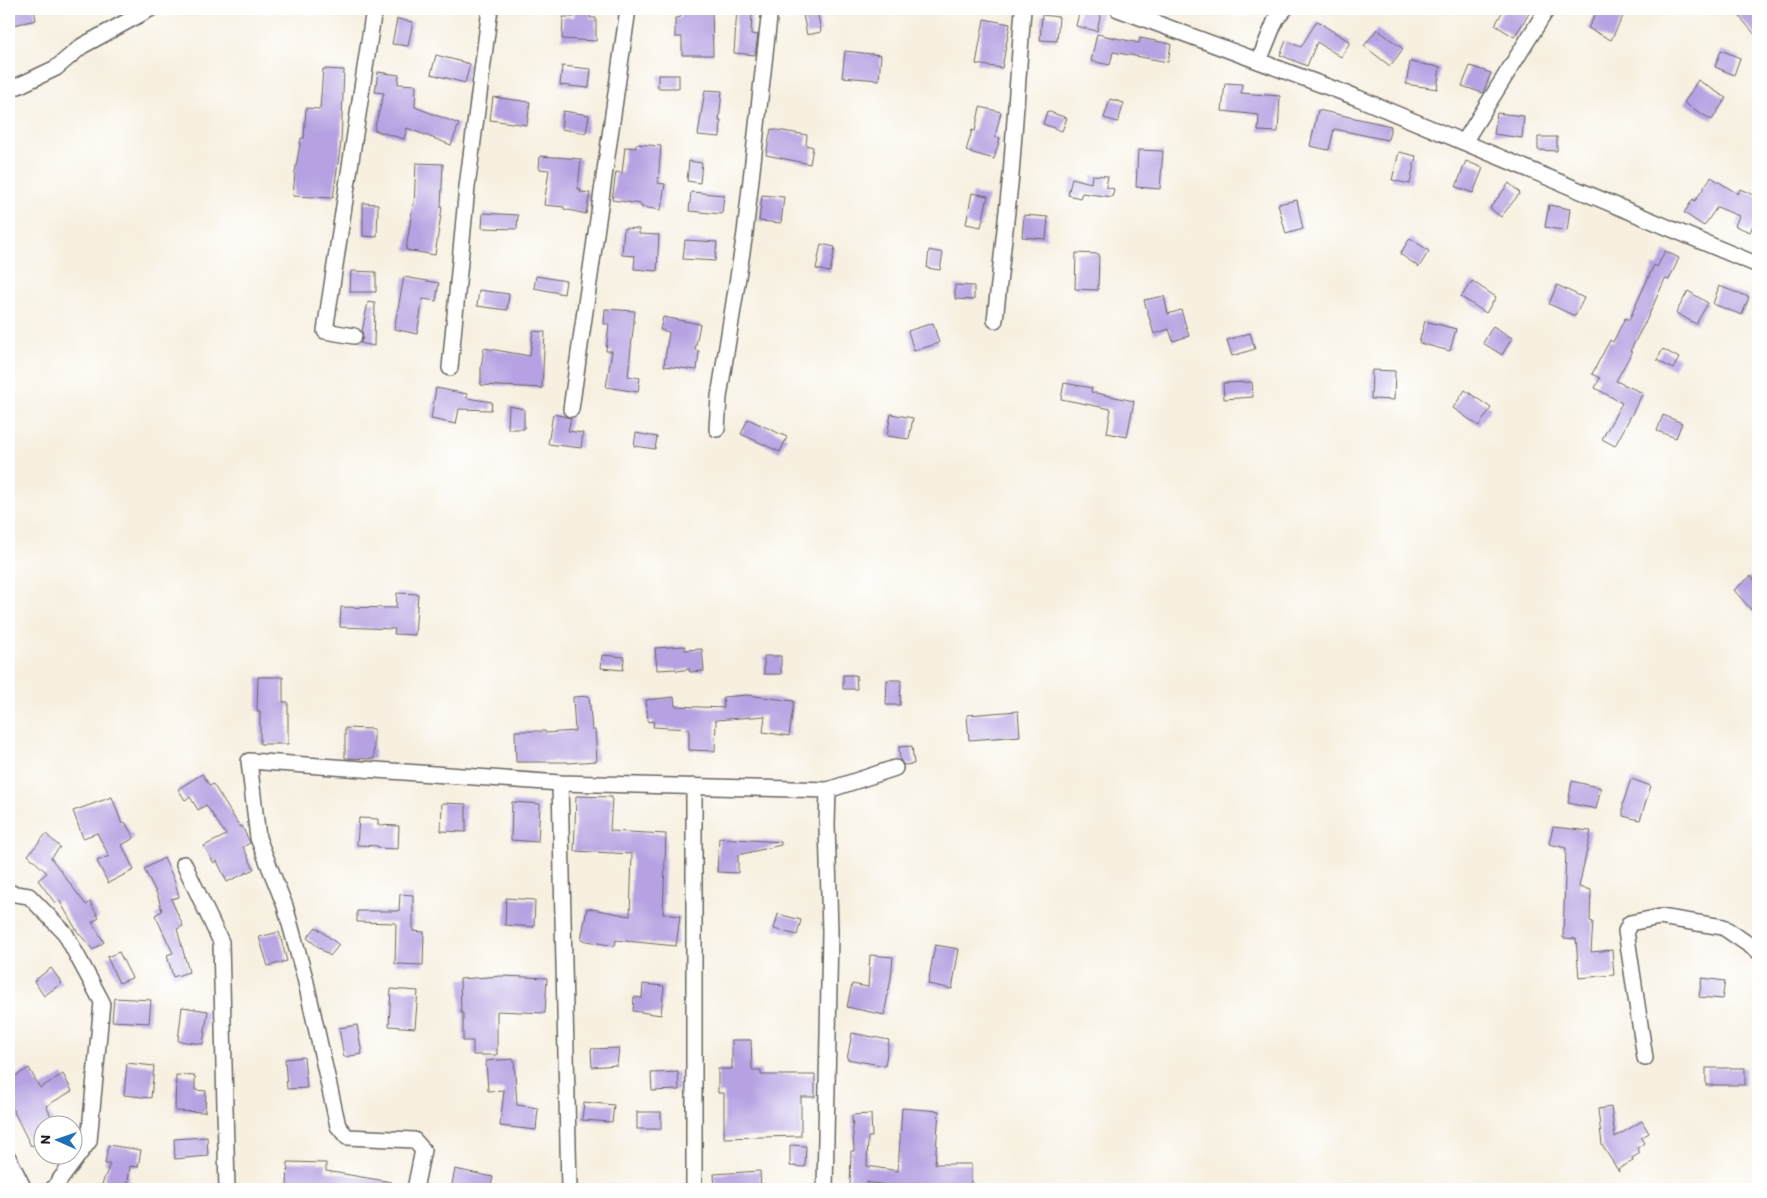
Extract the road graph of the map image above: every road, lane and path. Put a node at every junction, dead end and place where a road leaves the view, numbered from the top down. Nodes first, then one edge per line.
1 (150, 9) edge
2 (374, 9) edge
3 (490, 9) edge
4 (628, 9) edge
5 (770, 9) edge
6 (1023, 9) edge
7 (1118, 9) edge
8 (1284, 9) edge
9 (1547, 9) edge
10 (1259, 61) junction
11 (9, 87) edge
12 (1464, 142) junction
13 (1758, 265) edge
14 (996, 320) dead end
15 (354, 336) dead end
16 (450, 368) dead end
17 (570, 409) dead end
18 (717, 430) dead end
19 (895, 768) dead end
20 (560, 783) junction
21 (694, 786) junction
22 (828, 790) junction
23 (184, 864) dead end
24 (9, 893) edge
25 (1758, 951) edge
26 (1645, 1058) dead end
27 (9, 1159) edge
28 (24, 1189) edge
29 (53, 1189) edge
30 (227, 1189) edge
31 (415, 1189) edge
32 (569, 1189) edge
33 (694, 1189) edge
34 (826, 1189) edge

1 - 11 street
2 - 15 street
3 - 16 street
4 - 17 street
5 - 18 street
6 - 14 street
7 - 10 street
8 - 10 street
9 - 12 street
10 - 12 street
12 - 13 street
19 - 22 street
20 - 21 street
20 - 31 street
20 - 32 street
21 - 22 street
21 - 33 street
22 - 34 street
23 - 30 street
24 - 29 street
25 - 26 street
27 - 28 street

